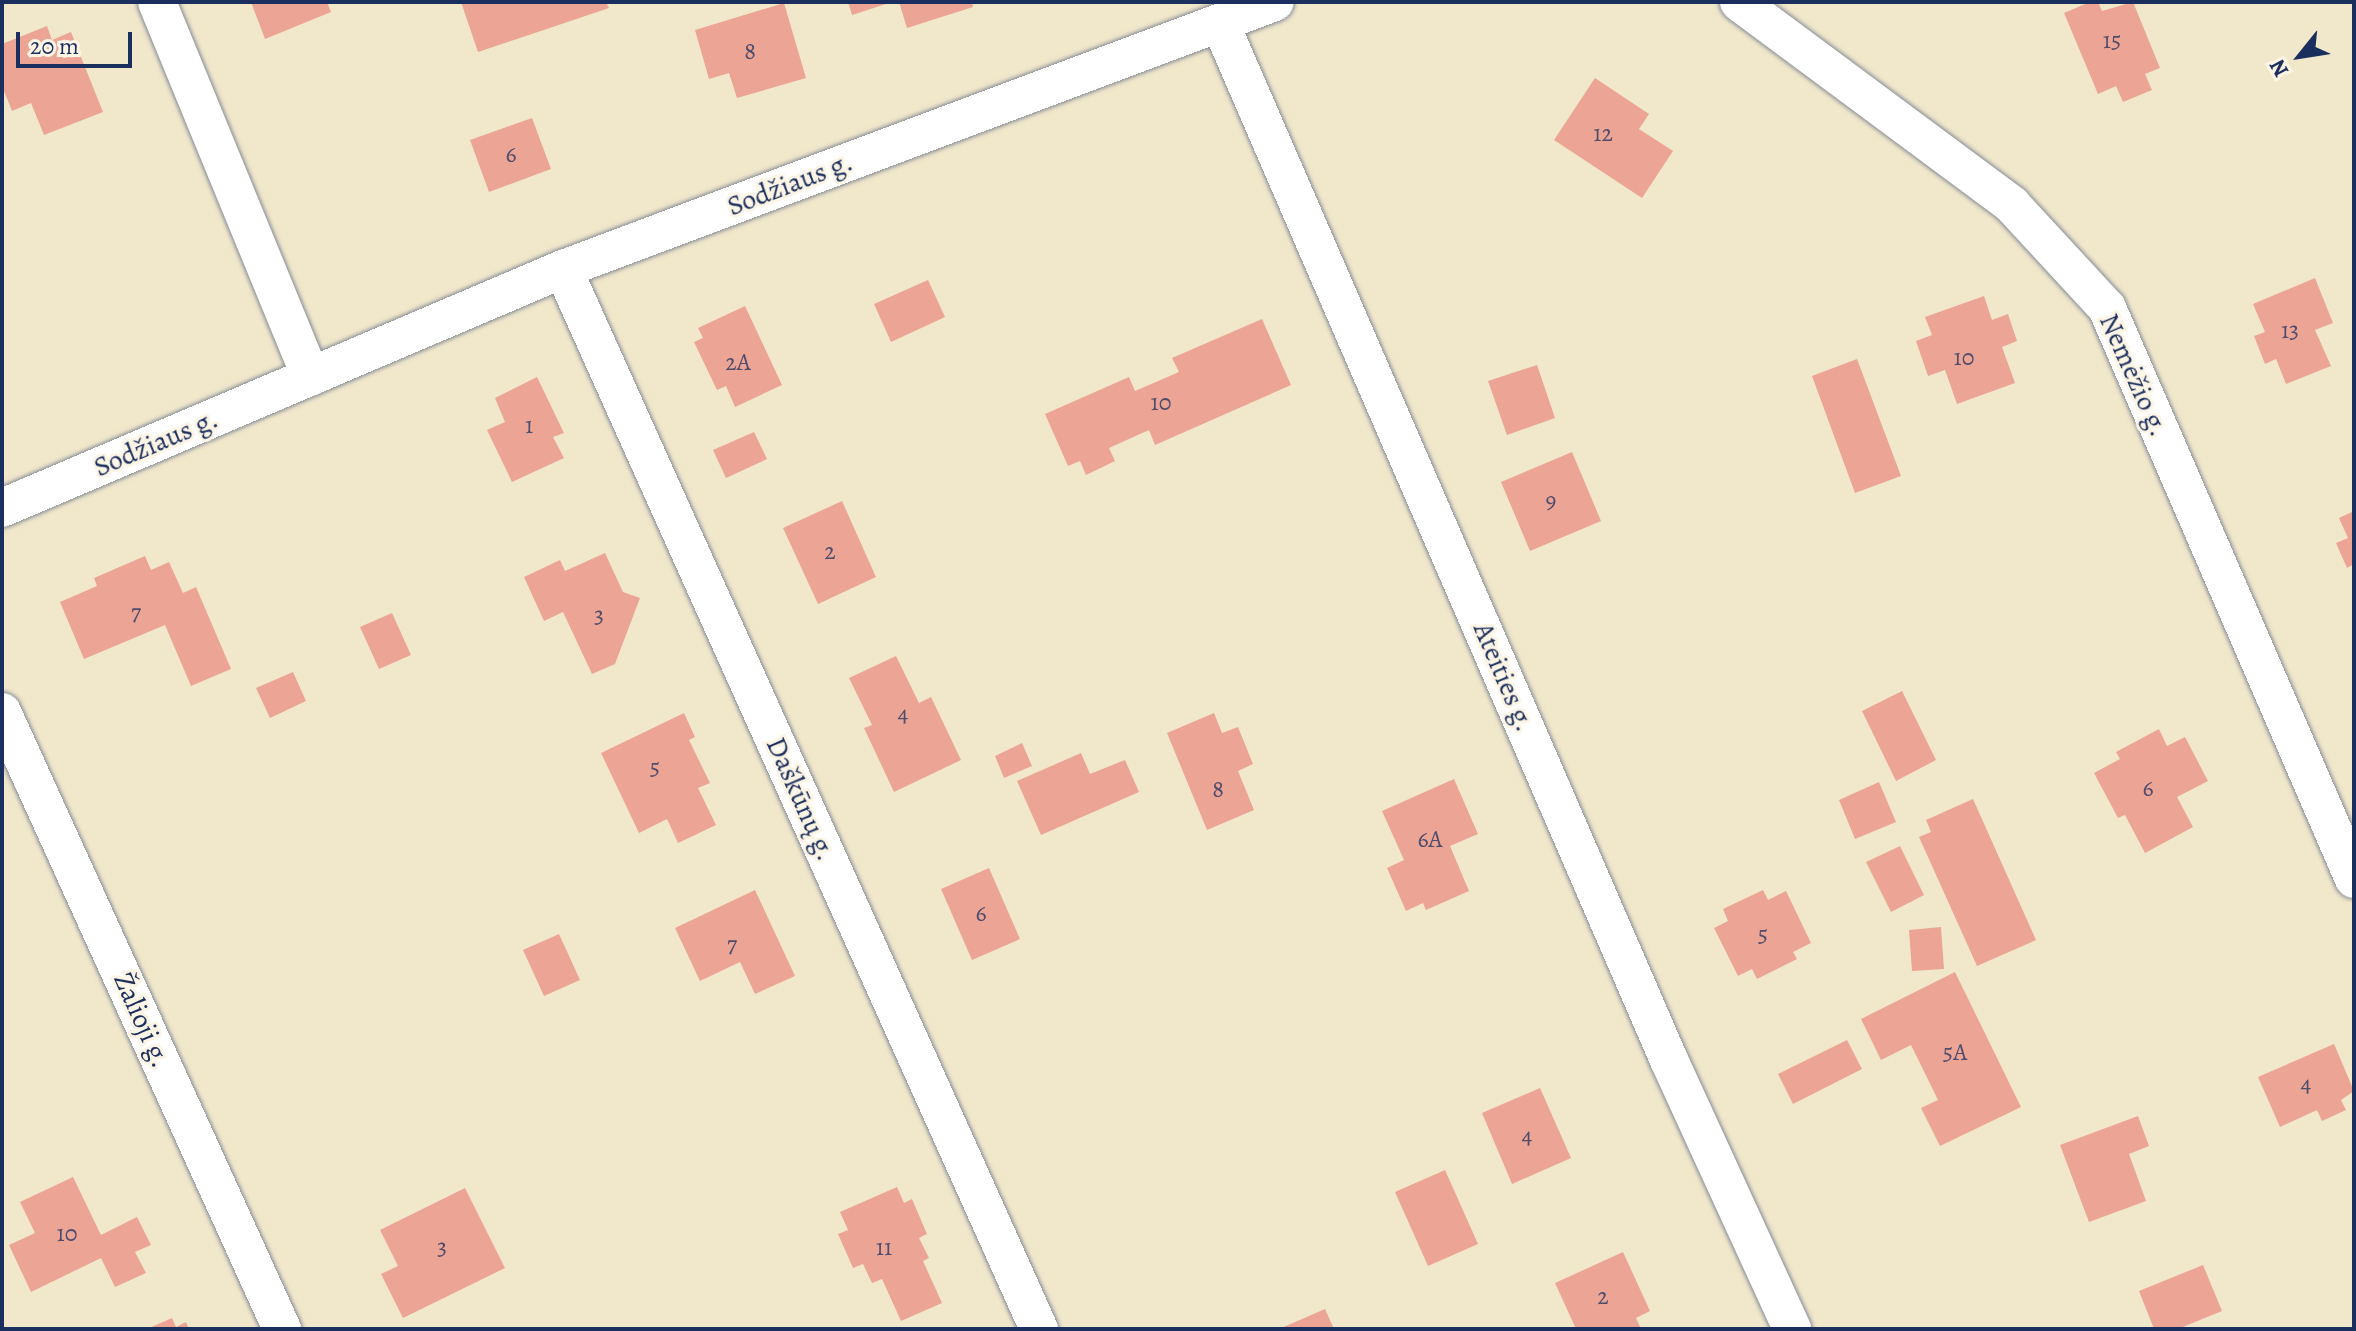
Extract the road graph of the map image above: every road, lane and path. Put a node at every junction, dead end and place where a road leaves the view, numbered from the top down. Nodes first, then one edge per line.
1 (157, 2) edge
2 (1275, 2) edge
3 (1740, 3) edge
4 (1220, 23) junction
5 (563, 269) junction
6 (311, 377) junction
7 (2, 508) edge
8 (2, 712) edge
9 (2354, 879) edge
10 (282, 1329) edge
11 (1039, 1329) edge
12 (1792, 1329) edge

1 - 6 street
2 - 4 street, Sodžiaus g.
3 - 9 street, Nemėžio g.
4 - 5 street, Sodžiaus g.
4 - 12 street, Ateities g.
5 - 6 street, Sodžiaus g.
5 - 11 street, Daškūnų g.
6 - 7 street, Sodžiaus g.
8 - 10 street, Žalioji g.

